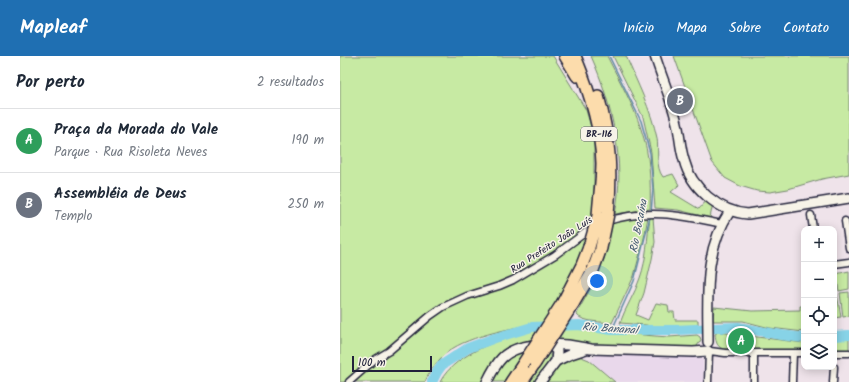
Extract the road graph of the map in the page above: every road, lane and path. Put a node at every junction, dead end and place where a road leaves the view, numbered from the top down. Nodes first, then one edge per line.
1 (565, 56) edge
2 (575, 56) edge
3 (582, 56) edge
4 (655, 56) edge
5 (592, 101) junction
6 (849, 198) edge
7 (730, 211) junction
8 (810, 211) junction
9 (603, 215) junction
10 (844, 221) dead end
11 (722, 224) junction
12 (812, 226) edge
13 (849, 248) edge
14 (849, 262) edge
15 (837, 264) edge
16 (568, 303) junction
17 (549, 344) junction
18 (708, 347) junction
19 (591, 348) junction
20 (754, 353) junction
21 (792, 353) junction
22 (801, 353) edge
23 (837, 353) edge
24 (849, 354) edge
25 (556, 361) junction
26 (834, 370) edge
27 (349, 382) edge
28 (487, 382) edge
29 (511, 382) edge
30 (522, 382) edge
31 (540, 382) edge
32 (708, 382) edge
33 (754, 382) edge
34 (792, 382) edge
35 (833, 382) edge

1 - 5 highway
2 - 5 highway, BR-116
3 - 9 highway, BR-116
4 - 7 main road
5 - 9 highway, BR-116
6 - 8 main road
7 - 8 main road
7 - 11 main road
8 - 12 street
9 - 16 highway, BR-116, bridge
9 - 16 highway, BR-116, bridge
10 - 13 street
11 - 18 main road
11 - 27 street, Rua Prefeito João Luís
14 - 15 street
16 - 29 highway, BR-116, bridge
16 - 30 highway, BR-116, bridge
17 - 19 main road
17 - 25 main road
17 - 28 main road
18 - 19 main road
18 - 20 street
18 - 32 street
19 - 25 main road
20 - 21 street
20 - 33 street
21 - 22 street
21 - 34 street
23 - 24 street
25 - 31 main road
26 - 35 street

